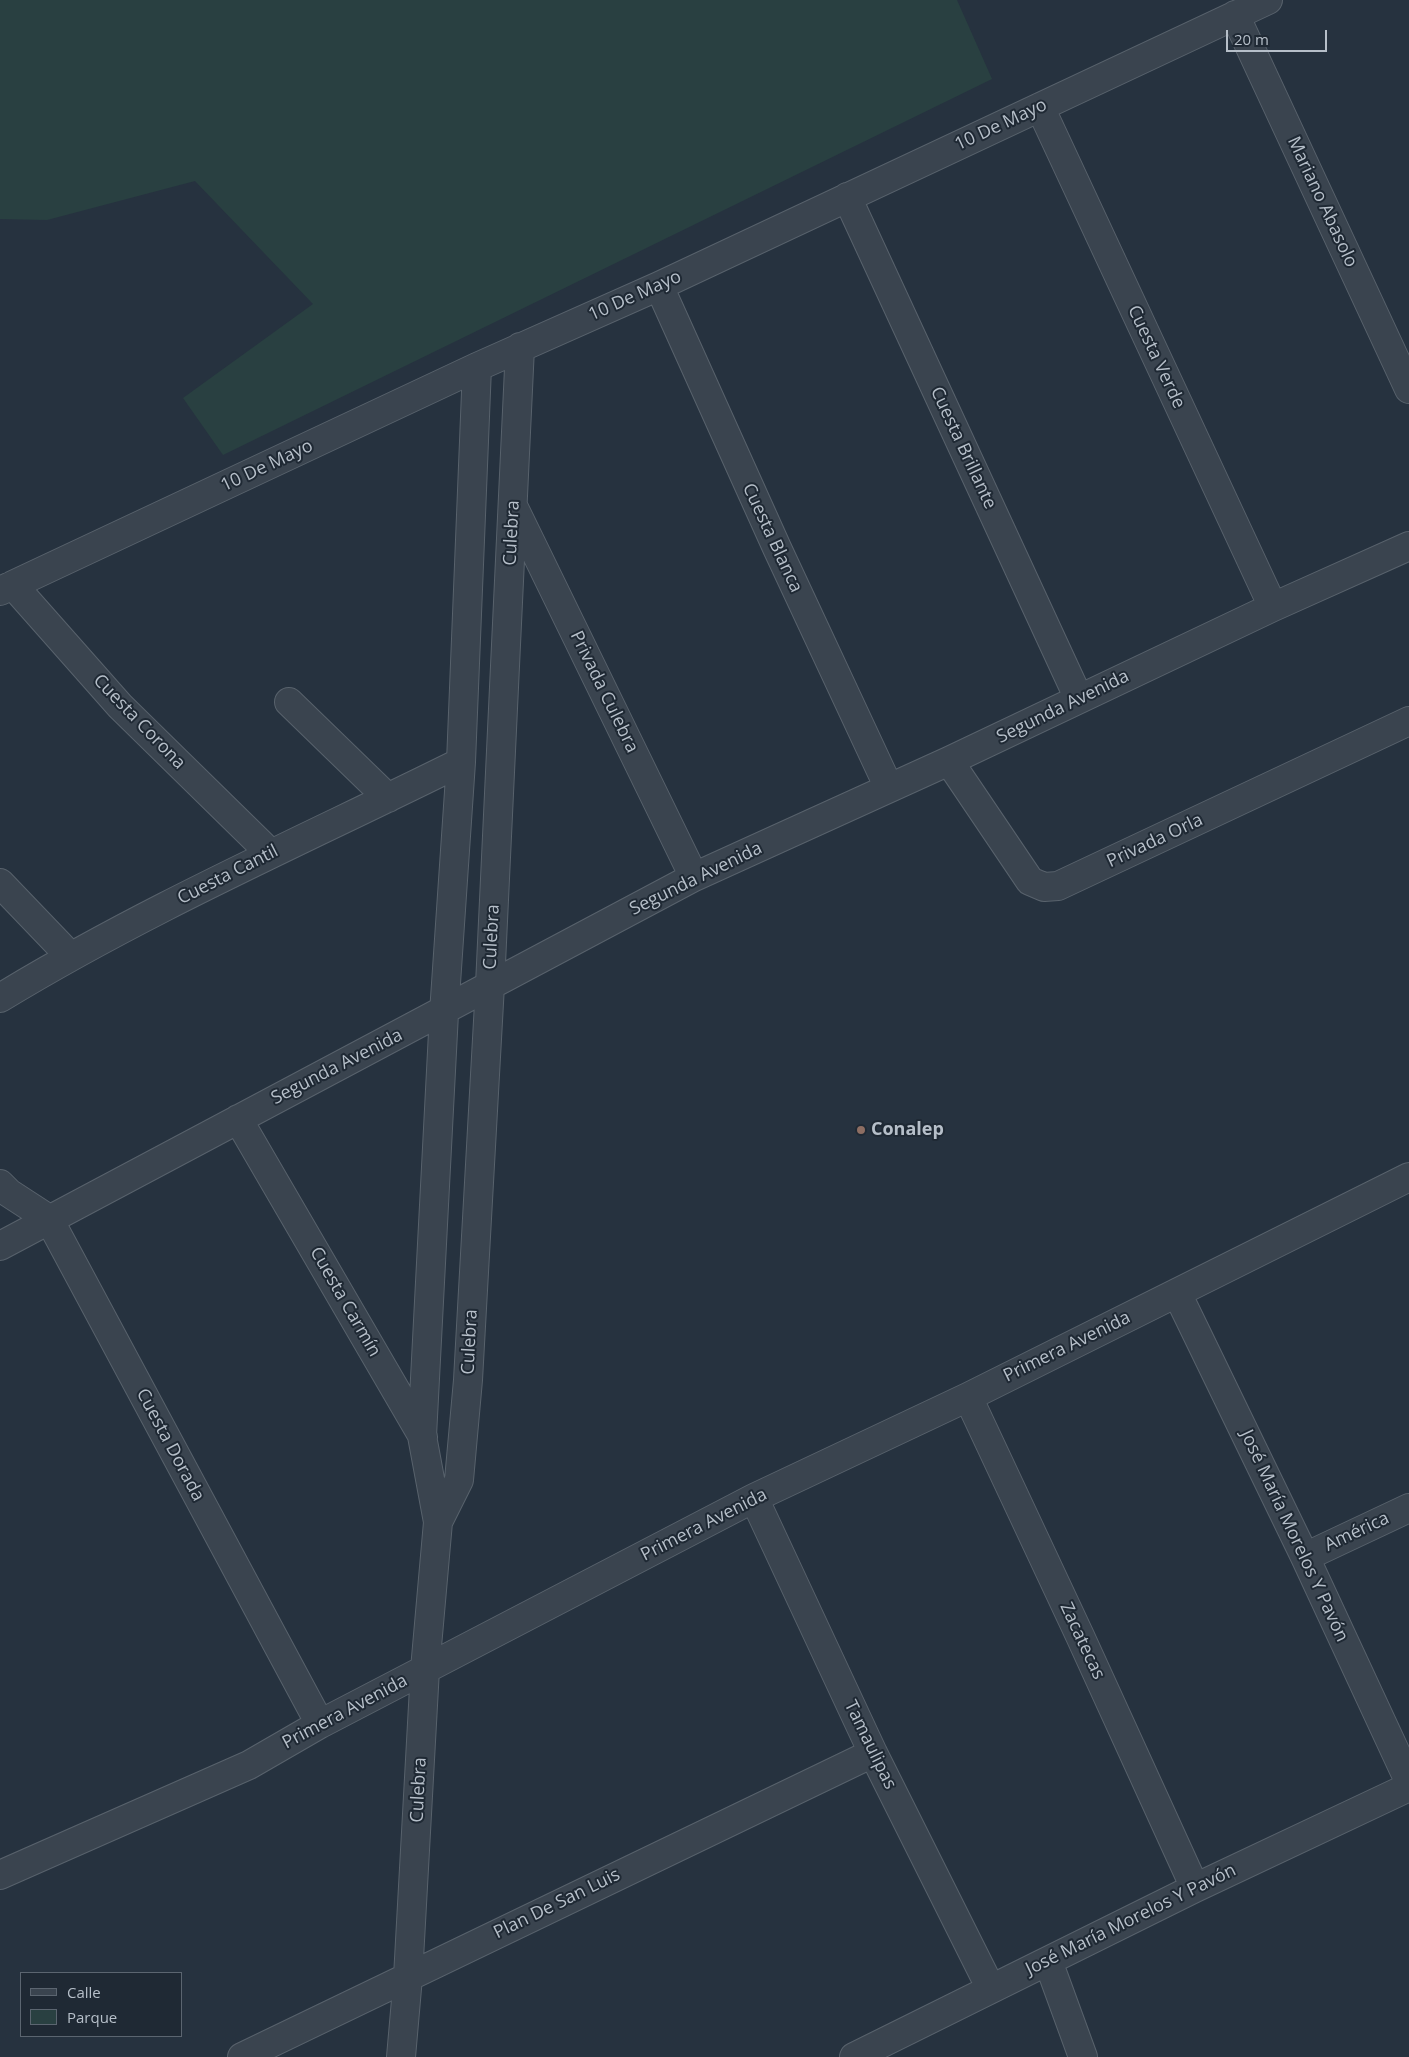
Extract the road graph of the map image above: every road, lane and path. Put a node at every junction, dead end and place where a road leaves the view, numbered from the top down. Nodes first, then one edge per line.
1 (1268, 0) edge
2 (1235, 15) junction
3 (1040, 107) junction
4 (847, 197) junction
5 (659, 286) junction
6 (520, 347) junction
7 (477, 367) junction
8 (1409, 389) edge
9 (514, 506) junction
10 (1409, 546) edge
11 (7, 588) edge
12 (1273, 607) junction
13 (1079, 699) junction
14 (290, 702) dead end
15 (1409, 721) edge
16 (949, 761) junction
17 (461, 762) junction
18 (889, 788) junction
19 (388, 798) junction
20 (270, 853) junction
21 (694, 877) junction
22 (0, 884) edge
23 (70, 956) junction
24 (490, 985) junction
25 (0, 998) edge
26 (444, 1013) junction
27 (238, 1119) junction
28 (1409, 1177) edge
29 (0, 1184) edge
30 (49, 1219) junction
31 (0, 1246) edge
32 (1177, 1293) junction
33 (968, 1397) junction
34 (422, 1436) junction
35 (459, 1480) junction
36 (754, 1498) junction
37 (1409, 1508) edge
38 (438, 1522) junction
39 (1305, 1557) junction
40 (425, 1669) junction
41 (320, 1724) junction
42 (873, 1752) junction
43 (1409, 1781) edge
44 (1409, 1787) edge
45 (0, 1875) edge
46 (1195, 1888) junction
47 (1048, 1961) junction
48 (408, 1977) junction
49 (991, 1989) junction
50 (242, 2057) edge
51 (400, 2057) edge
52 (854, 2057) edge
53 (1083, 2057) edge

1 - 2 street, 10 De Mayo
2 - 3 street, 10 De Mayo
2 - 8 street, Mariano Abasolo
3 - 4 street, 10 De Mayo
3 - 12 street, Cuesta Verde
4 - 5 street, 10 De Mayo
4 - 13 street, Cuesta Brillante
5 - 6 street, 10 De Mayo
5 - 18 street, Cuesta Blanca
6 - 7 street, 10 De Mayo
6 - 9 street, Culebra
7 - 11 street, 10 De Mayo
7 - 17 street, Culebra
9 - 21 street, Privada Culebra
9 - 24 street, Culebra
10 - 12 street, Segunda Avenida
11 - 20 street, Cuesta Corona
12 - 13 street, Segunda Avenida
13 - 16 street, Segunda Avenida
14 - 19 street
15 - 16 street, Privada Orla
16 - 18 street, Segunda Avenida
17 - 19 street, Cuesta Cantil
17 - 26 street, Culebra
18 - 21 street, Segunda Avenida
19 - 20 street, Cuesta Cantil
20 - 23 street, Cuesta Cantil
21 - 24 street, Segunda Avenida
22 - 23 street
23 - 25 street, Cuesta Cantil
24 - 26 street, Segunda Avenida
24 - 35 street, Culebra
26 - 27 street, Segunda Avenida
26 - 34 street, Culebra
27 - 30 street, Segunda Avenida
27 - 34 street, Cuesta Carmín
28 - 32 street, Primera Avenida
29 - 30 street, Cuesta Dorada
30 - 31 street, Segunda Avenida
30 - 41 street, Cuesta Dorada
32 - 33 street, Primera Avenida
32 - 39 street, José María Morelos Y Pavón
33 - 36 street, Primera Avenida
33 - 46 street, Zacatecas
34 - 35 street, Cuesta Carmín
34 - 38 street, Culebra
35 - 38 street, Culebra
36 - 40 street, Primera Avenida
36 - 42 street, Tamaulipas
37 - 39 street, América
38 - 40 street, Culebra
39 - 43 street, José María Morelos Y Pavón
40 - 41 street, Primera Avenida
40 - 48 street, Culebra
41 - 45 street, Primera Avenida
42 - 48 street, Plan De San Luis
42 - 49 street, Tamaulipas
44 - 46 street, José María Morelos Y Pavón
46 - 47 street, José María Morelos Y Pavón
47 - 49 street, José María Morelos Y Pavón
47 - 53 street
48 - 50 street, Plan De San Luis
48 - 51 street, Culebra
49 - 52 street, José María Morelos Y Pavón

